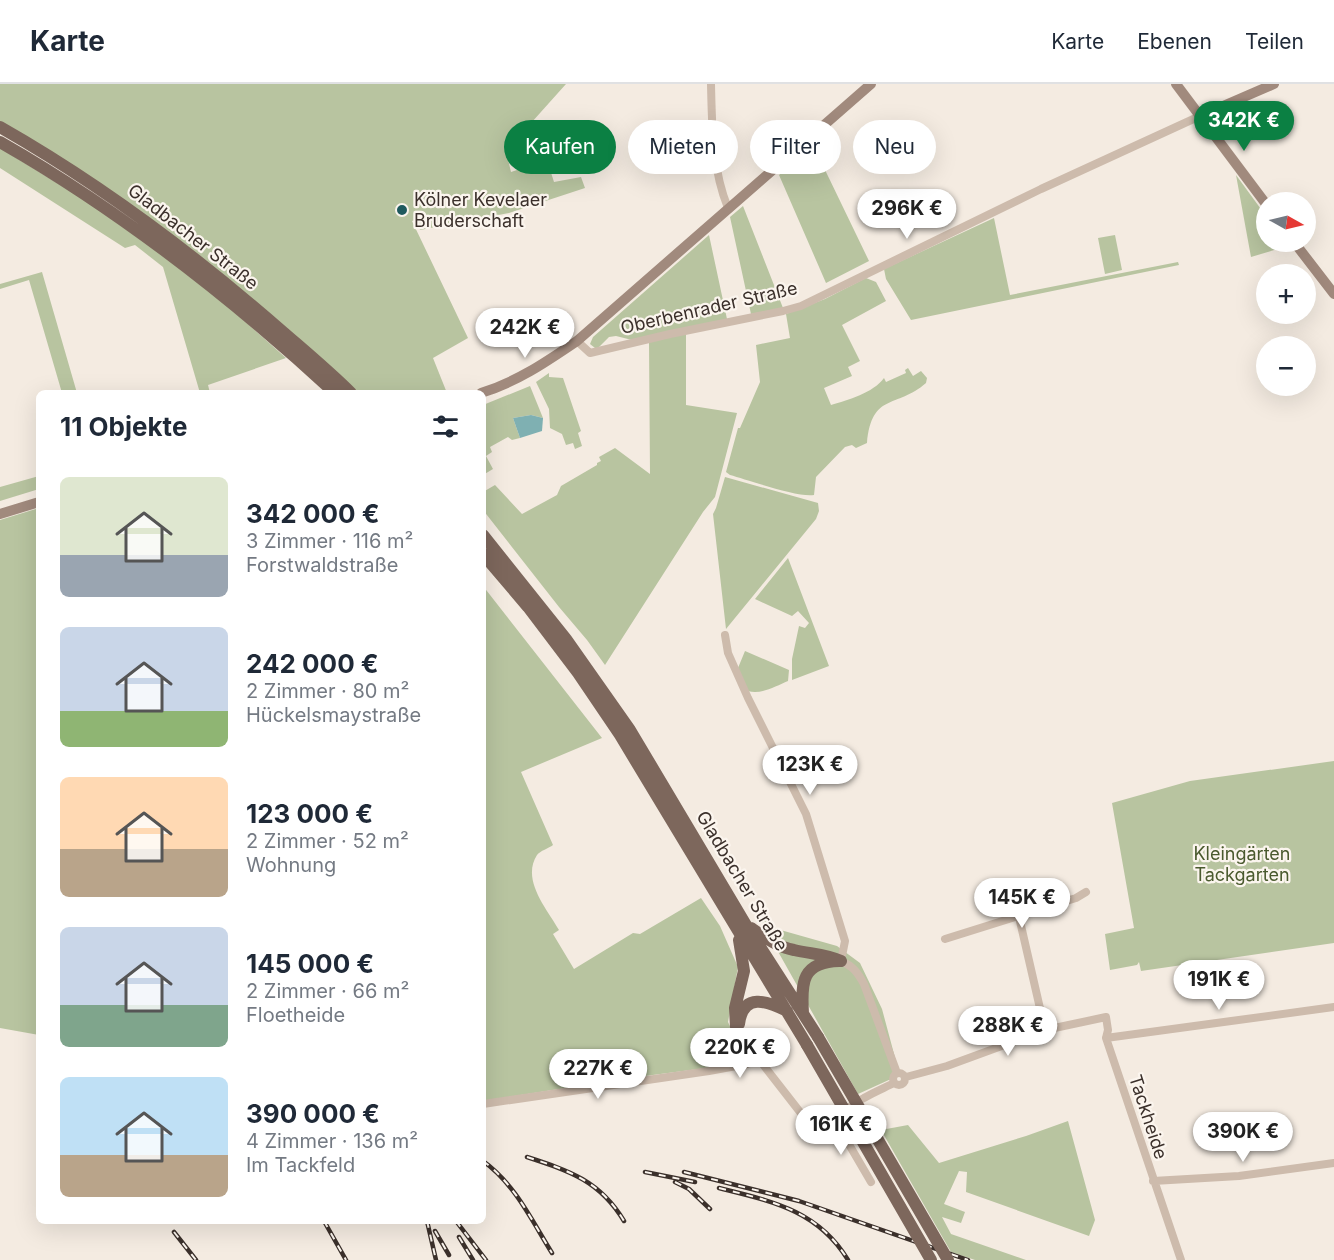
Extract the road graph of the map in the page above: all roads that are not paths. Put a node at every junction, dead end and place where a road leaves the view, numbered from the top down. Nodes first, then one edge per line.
1 (711, 84) edge
2 (872, 84) edge
3 (1176, 84) edge
4 (1274, 84) edge
5 (1200, 116) junction
6 (0, 127) edge
7 (0, 142) edge
8 (1257, 192) edge
9 (728, 208) junction
10 (1302, 252) edge
11 (1334, 294) edge
12 (577, 341) junction
13 (332, 390) edge
14 (348, 390) edge
15 (486, 391) edge
16 (36, 503) edge
17 (0, 514) edge
18 (486, 539) edge
19 (486, 558) edge
20 (725, 635) dead end
21 (1086, 892) dead end
22 (1019, 917) junction
23 (741, 927) junction
24 (945, 939) dead end
25 (842, 961) junction
26 (1334, 1007) edge
27 (787, 1012) junction
28 (803, 1014) junction
29 (1045, 1030) junction
30 (739, 1034) junction
31 (1106, 1038) junction
32 (812, 1041) junction
33 (758, 1058) junction
34 (897, 1073) junction
35 (906, 1077) junction
36 (894, 1083) junction
37 (486, 1104) edge
38 (833, 1117) junction
39 (1334, 1163) edge
40 (871, 1182) dead end
41 (1153, 1182) junction
42 (931, 1260) edge
43 (948, 1260) edge
44 (1181, 1260) edge

1 - 9 street
2 - 9 main road
3 - 5 main road
4 - 5 main road, Oberbenrader Straße
5 - 8 main road
5 - 12 street, Oberbenrader Straße
6 - 14 main road, Gladbacher Straße
7 - 13 main road, Gladbacher Straße
9 - 12 main road
10 - 11 main road
12 - 15 main road
16 - 17 main road
18 - 23 main road, Gladbacher Straße
19 - 23 main road, Gladbacher Straße
20 - 25 street
21 - 22 street
22 - 24 street
22 - 29 street
23 - 25 main road
23 - 27 main road, Gladbacher Straße
23 - 28 main road, Gladbacher Straße
23 - 30 main road
25 - 28 main road
25 - 34 street
26 - 31 street
27 - 30 main road
27 - 32 main road, Gladbacher Straße
28 - 32 main road, Gladbacher Straße
29 - 31 street, Tackheide
29 - 35 street
30 - 33 main road
31 - 41 street, Tackheide
32 - 42 main road, Gladbacher Straße, bridge
32 - 43 main road, Gladbacher Straße, bridge
33 - 37 street
33 - 38 street
34 - 35 street
34 - 36 street
35 - 36 street
36 - 38 street
38 - 40 street
39 - 41 street
41 - 44 street, Tackheide

